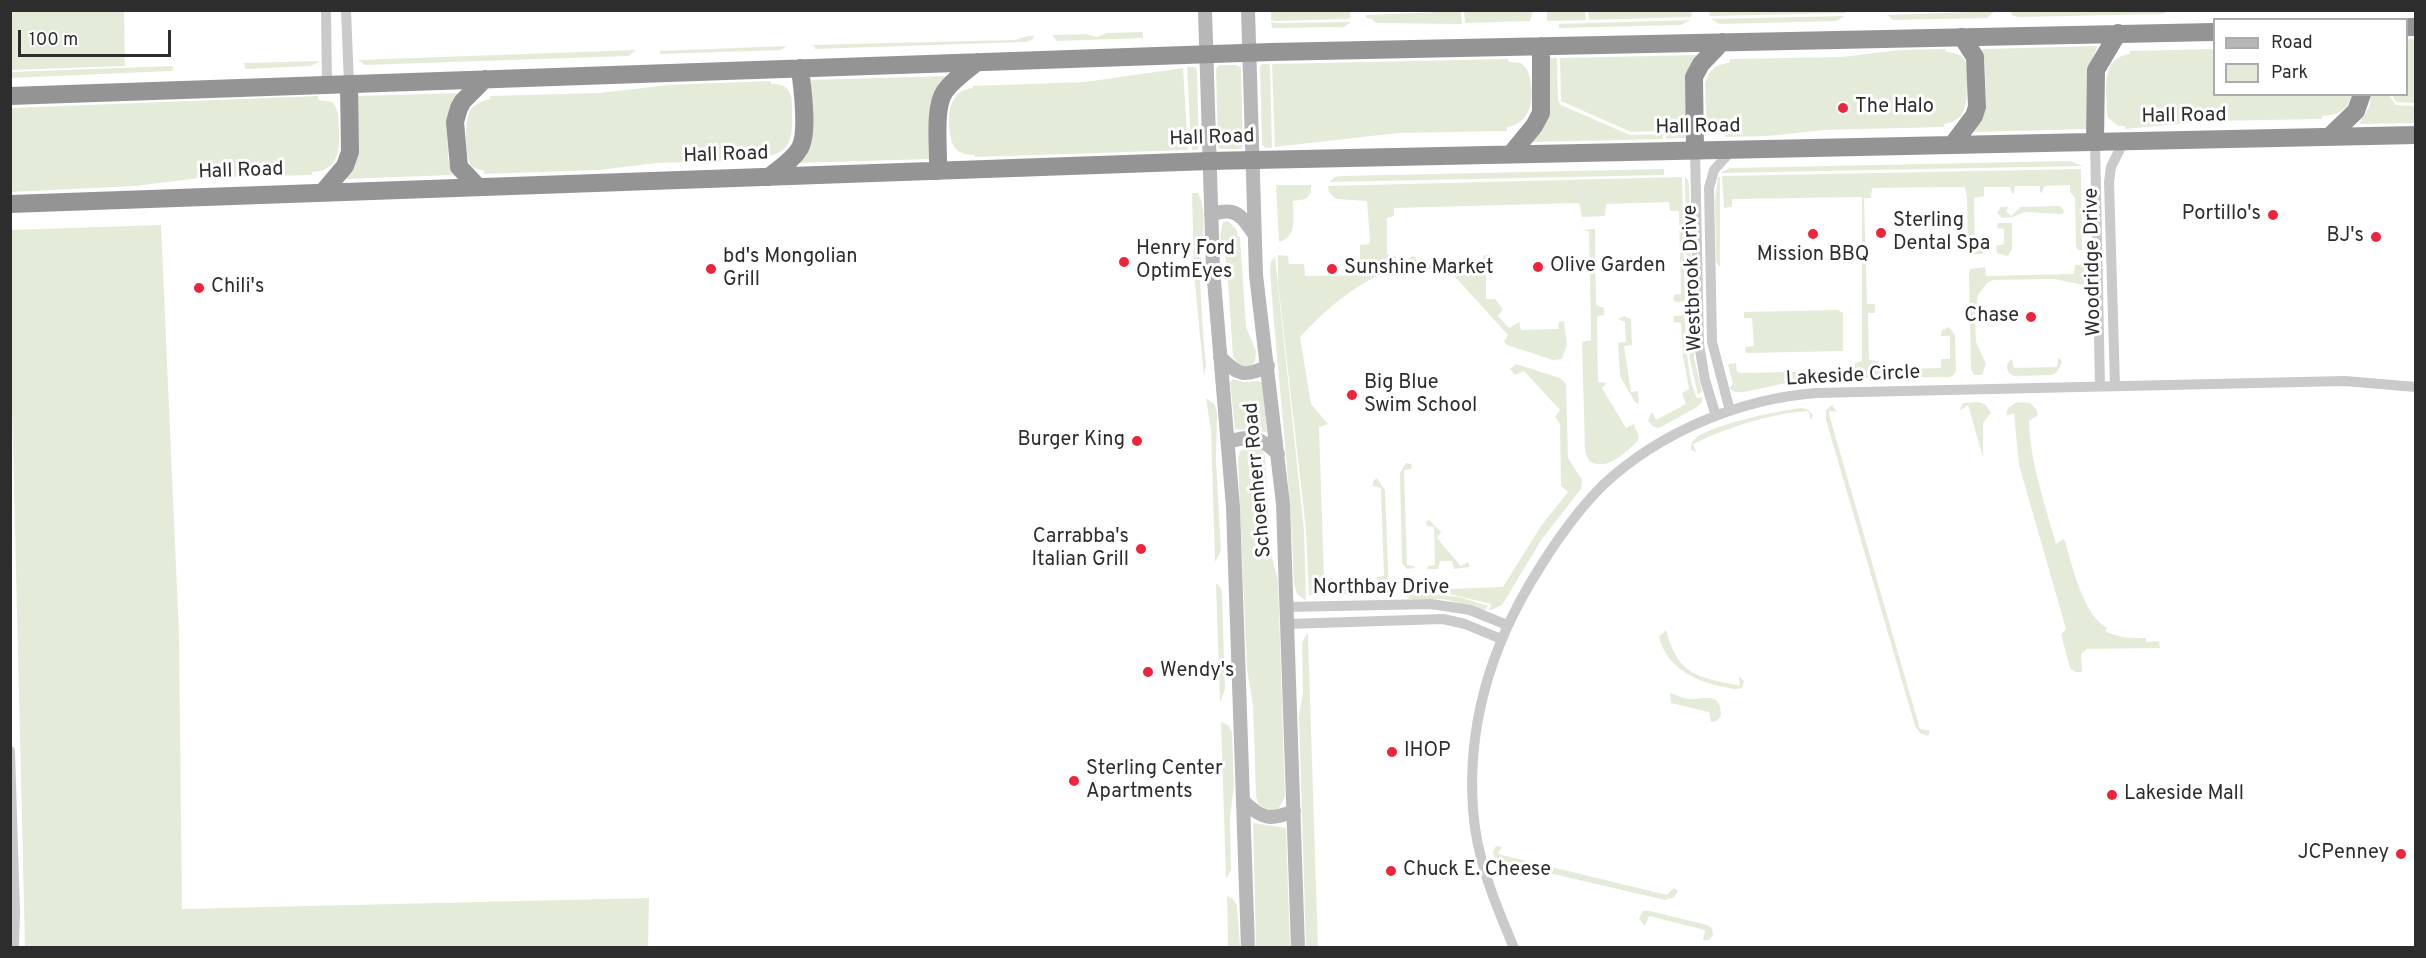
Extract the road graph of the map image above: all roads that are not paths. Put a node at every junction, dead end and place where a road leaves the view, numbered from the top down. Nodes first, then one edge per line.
1 (326, 10) edge
2 (346, 10) edge
3 (1205, 10) edge
4 (1248, 10) edge
5 (2213, 32) edge
6 (2118, 33) junction
7 (1962, 37) junction
8 (1722, 42) junction
9 (1540, 46) junction
10 (1250, 53) junction
11 (1206, 54) junction
12 (977, 62) junction
13 (800, 68) junction
14 (485, 79) junction
15 (349, 84) junction
16 (327, 85) junction
17 (10, 96) edge
18 (2362, 96) edge
19 (2415, 135) edge
20 (2330, 136) junction
21 (2124, 141) junction
22 (2095, 142) junction
23 (1953, 144) junction
24 (1733, 149) junction
25 (1695, 150) junction
26 (1511, 154) junction
27 (1252, 160) junction
28 (1209, 161) junction
29 (938, 171) junction
30 (769, 177) junction
31 (478, 187) junction
32 (323, 192) junction
33 (10, 204) edge
34 (1211, 215) junction
35 (1254, 234) junction
36 (1220, 357) junction
37 (1268, 366) junction
38 (2100, 386) junction
39 (2115, 386) junction
40 (2415, 387) edge
41 (1730, 411) junction
42 (1716, 416) junction
43 (1229, 442) junction
44 (1278, 454) junction
45 (1287, 608) junction
46 (1287, 624) junction
47 (1507, 625) junction
48 (1501, 639) junction
49 (10, 751) edge
50 (1244, 801) junction
51 (1294, 810) junction
52 (14, 948) edge
53 (1248, 948) edge
54 (1298, 948) edge
55 (1514, 948) edge

1 - 16 street
2 - 15 street
3 - 11 main road, Schoenherr Road
4 - 10 main road, Schoenherr Road
5 - 6 highway
6 - 7 highway
6 - 22 highway
7 - 8 highway
7 - 23 highway
8 - 9 highway
8 - 25 highway
9 - 10 highway
9 - 26 highway
10 - 11 highway
10 - 27 main road, Schoenherr Road
11 - 12 highway
11 - 28 main road, Schoenherr Road
12 - 13 highway
12 - 29 highway
13 - 14 highway
13 - 30 highway
14 - 15 highway
14 - 31 highway
15 - 16 highway
15 - 32 highway
16 - 17 highway
18 - 20 highway
19 - 20 highway, Hall Road
20 - 21 highway, Hall Road
21 - 22 highway, Hall Road
21 - 39 street, Woodridge Drive
22 - 23 highway, Hall Road
22 - 38 street, Woodridge Drive
23 - 24 highway, Hall Road
24 - 25 highway, Hall Road
24 - 41 street, Westbrook Drive
25 - 26 highway, Hall Road
25 - 42 street, Westbrook Drive
26 - 27 highway, Hall Road
27 - 28 highway, Hall Road
27 - 35 main road, Schoenherr Road
28 - 29 highway, Hall Road
28 - 34 main road, Schoenherr Road
29 - 30 highway, Hall Road
30 - 31 highway, Hall Road
31 - 32 highway, Hall Road
32 - 33 highway, Hall Road
34 - 35 main road
34 - 36 main road, Schoenherr Road
35 - 37 main road, Schoenherr Road
36 - 37 main road
36 - 43 main road, Schoenherr Road
37 - 44 main road, Schoenherr Road
38 - 39 street, Lakeside Circle
38 - 41 street, Lakeside Circle
39 - 40 street, Lakeside Circle
41 - 42 street, Lakeside Circle
42 - 47 street, Lakeside Circle
43 - 44 main road
43 - 50 main road, Schoenherr Road
44 - 45 main road, Schoenherr Road
45 - 46 main road, Schoenherr Road
45 - 47 street, Northbay Drive
46 - 48 street, Northbay Drive
46 - 51 main road, Schoenherr Road
47 - 48 street, Lakeside Circle
48 - 55 street, Lakeside Circle
49 - 52 street
50 - 51 main road
50 - 53 main road, Schoenherr Road
51 - 54 main road, Schoenherr Road

